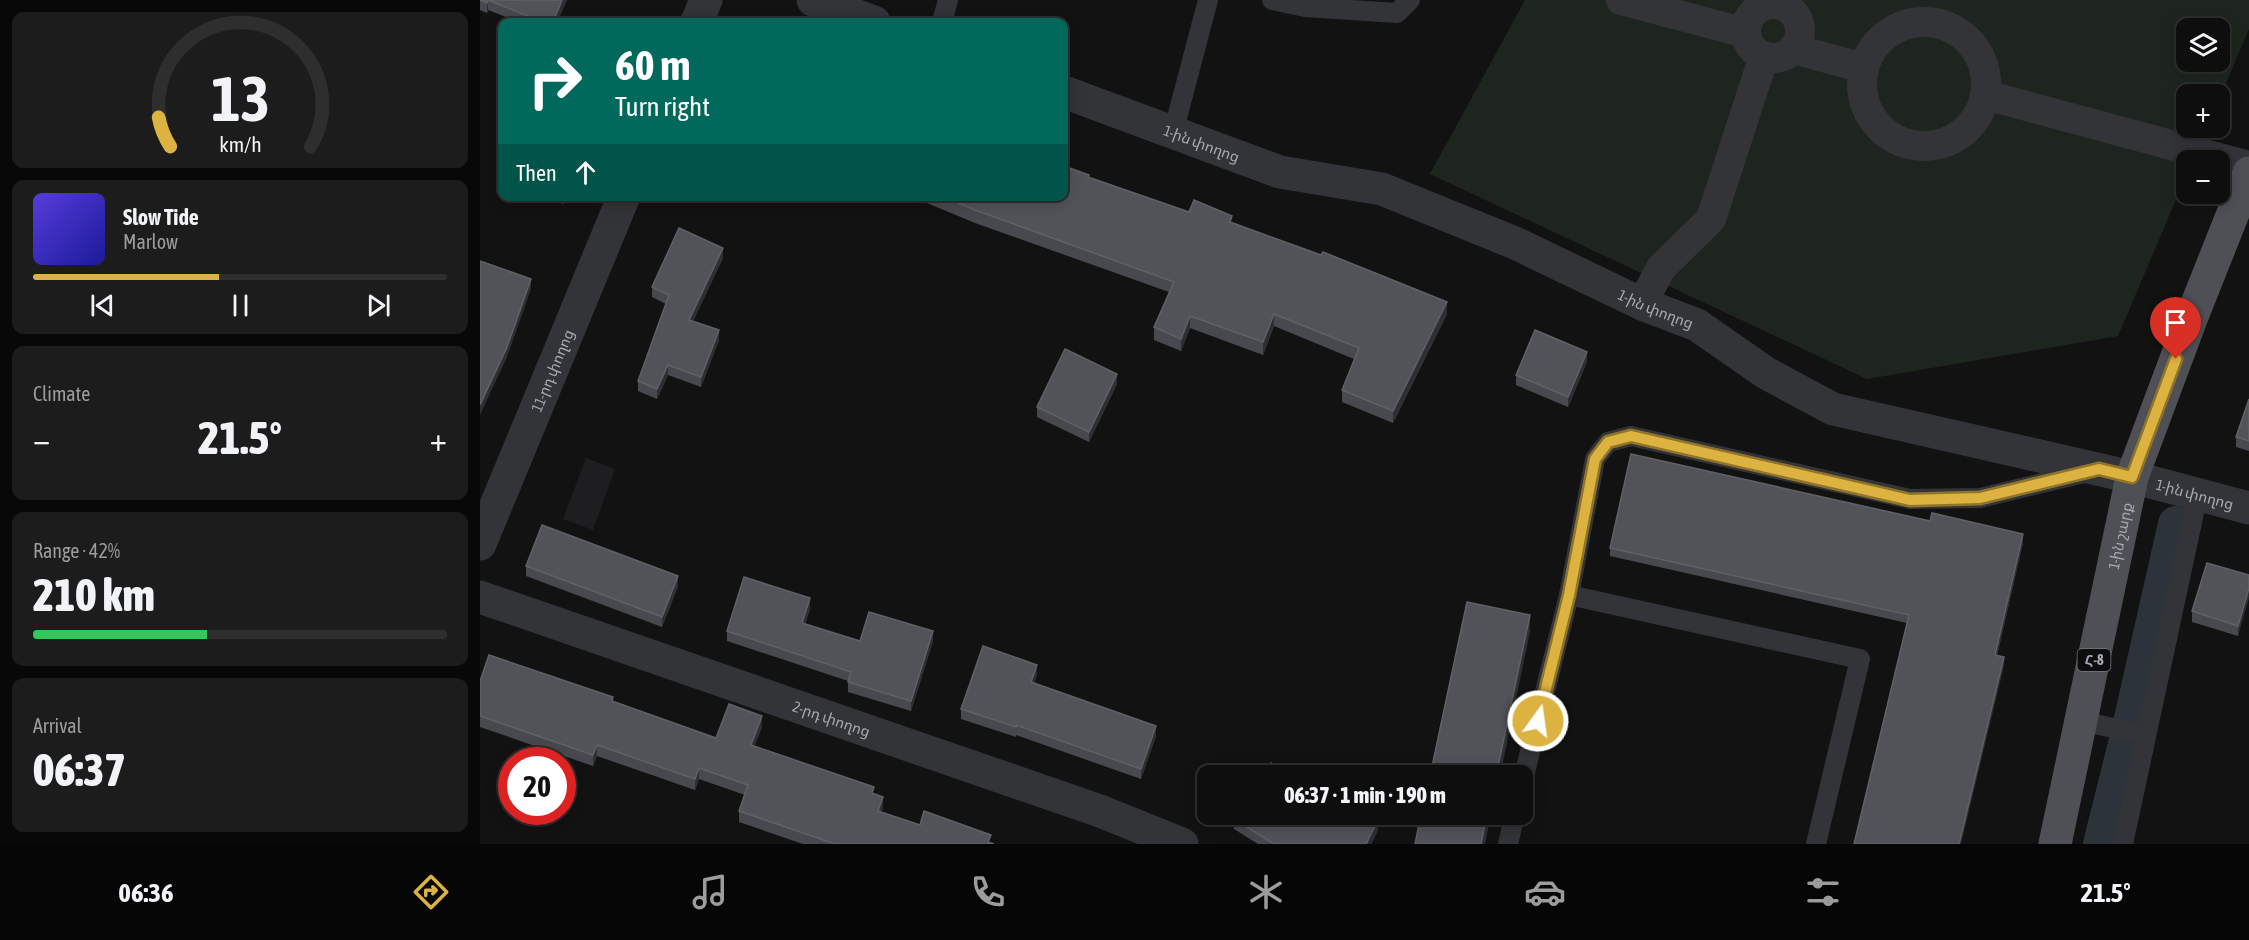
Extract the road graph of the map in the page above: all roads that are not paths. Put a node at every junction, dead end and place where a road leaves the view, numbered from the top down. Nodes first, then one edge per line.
1 (706, 0) edge
2 (813, 0) edge
3 (948, 0) edge
4 (1208, 0) edge
5 (1272, 0) edge
6 (1410, 0) edge
7 (1621, 0) edge
8 (1775, 2) edge
9 (699, 18) edge
10 (863, 18) edge
11 (943, 18) edge
12 (1755, 45) junction
13 (1792, 49) junction
14 (1864, 68) junction
15 (1068, 94) edge
16 (1986, 95) junction
17 (1173, 133) junction
18 (2249, 166) edge
19 (2249, 173) edge
20 (622, 201) edge
21 (1642, 304) junction
22 (2099, 469) junction
23 (2132, 477) junction
24 (2198, 494) junction
25 (2249, 508) edge
26 (480, 544) edge
27 (1569, 595) junction
28 (480, 597) edge
29 (2081, 721) junction
30 (2146, 735) junction
31 (1527, 765) edge
32 (1512, 825) edge
33 (1182, 844) edge
34 (1508, 844) edge
35 (1816, 844) edge
36 (2055, 844) edge
37 (2122, 844) edge

1 - 9 street
2 - 10 street
3 - 11 lane
4 - 17 lane
5 - 6 lane
7 - 12 street
8 - 12 street
8 - 13 street
12 - 13 street
12 - 21 street
13 - 14 street
14 - 16 street
14 - 16 street
15 - 17 street, 1-ին փողոց
16 - 18 street
17 - 21 street, 1-ին փողոց
19 - 23 main road, 1-ին շարք / Հ-8
20 - 26 street, 11-րդ փողոց
21 - 22 street, 1-ին փողոց
22 - 23 street, 1-ին փողոց
22 - 27 lane
23 - 24 street, 1-ին փողոց
23 - 29 main road, 1-ին շարք / Հ-8
24 - 25 street, 1-ին փողոց
24 - 30 lane
27 - 31 lane
27 - 35 lane
28 - 33 street, 2-րդ փողոց
29 - 30 lane
29 - 36 main road, 1-ին շարք / Հ-8
30 - 37 lane
32 - 34 lane

